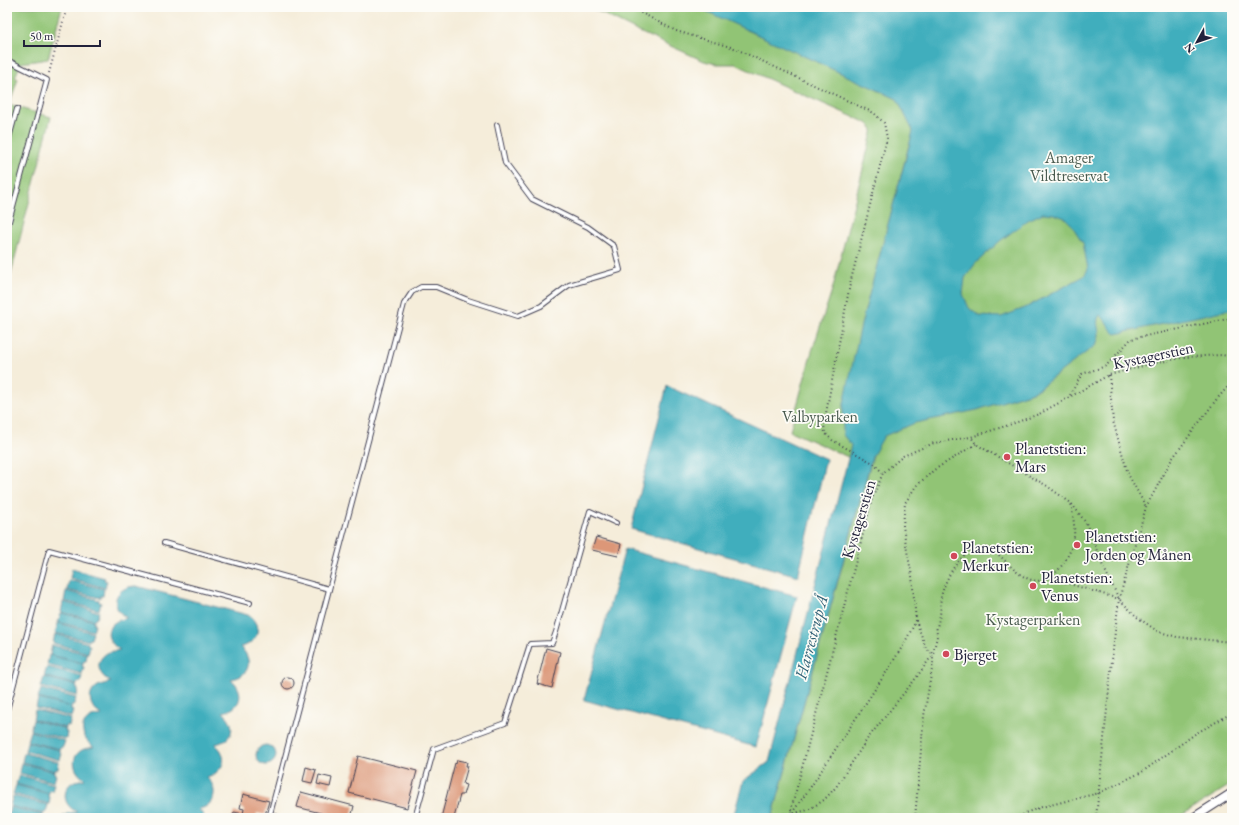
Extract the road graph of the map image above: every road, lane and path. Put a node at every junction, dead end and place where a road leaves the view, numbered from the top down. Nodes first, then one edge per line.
1 (67, 7) edge
2 (630, 7) edge
3 (7, 60) edge
4 (47, 80) junction
5 (16, 109) dead end
6 (497, 124) dead end
7 (9, 128) edge
8 (7, 145) edge
9 (9, 214) edge
10 (7, 229) edge
11 (1232, 318) edge
12 (1232, 357) edge
13 (1109, 375) junction
14 (1232, 382) edge
15 (1070, 396) junction
16 (971, 437) junction
17 (976, 444) junction
18 (883, 473) junction
19 (1071, 503) junction
20 (1146, 507) junction
21 (616, 523) dead end
22 (164, 544) dead end
23 (1050, 578) junction
24 (329, 589) junction
25 (1119, 599) junction
26 (250, 603) dead end
27 (916, 621) junction
28 (1232, 642) edge
29 (933, 654) junction
30 (7, 710) edge
31 (1232, 713) edge
32 (1099, 793) junction
33 (1232, 793) edge
34 (790, 814) junction
35 (269, 816) edge
36 (282, 818) edge
37 (415, 818) edge
38 (789, 818) edge
39 (819, 818) edge
40 (915, 818) edge
41 (1020, 818) edge
42 (1096, 818) edge
43 (1193, 818) edge

1 - 4 path
2 - 18 path
3 - 4 lane
4 - 9 lane
5 - 7 lane
6 - 24 lane
7 - 8 lane
9 - 10 lane
11 - 15 path
12 - 13 path, Kystagerstien
13 - 15 path, Kystagerstien
13 - 20 path
14 - 20 path
15 - 16 path, Kystagerstien
16 - 17 path
16 - 18 path, Kystagerstien
17 - 19 path
17 - 27 path
18 - 34 path, Kystagerstien
19 - 23 path
19 - 25 path
20 - 25 path
21 - 37 lane
22 - 24 lane
23 - 25 path
23 - 29 path
24 - 35 lane
25 - 28 path
25 - 32 path
26 - 30 lane
27 - 29 path
27 - 34 path
29 - 34 path
29 - 40 path
31 - 32 path
32 - 41 path
32 - 42 path
33 - 43 street
34 - 38 path, Kystagerstien
34 - 39 path
35 - 36 lane

